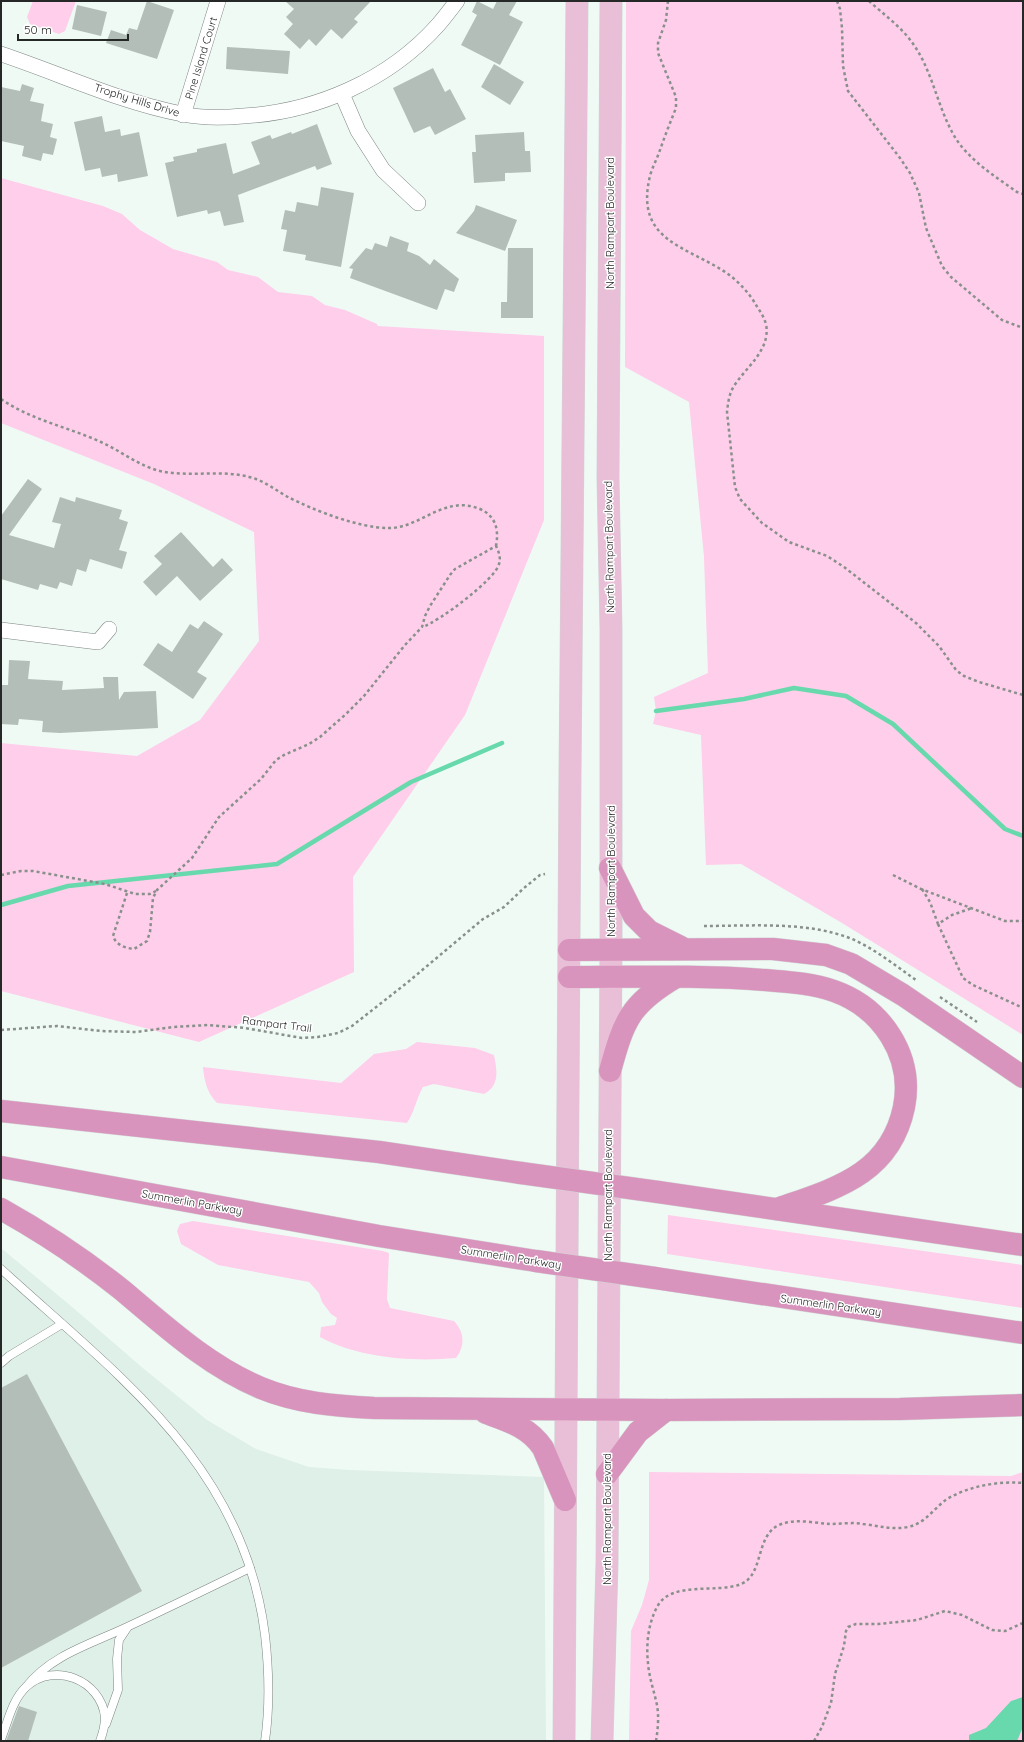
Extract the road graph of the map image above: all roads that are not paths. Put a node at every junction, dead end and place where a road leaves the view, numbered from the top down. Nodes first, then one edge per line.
1 (218, 1) edge
2 (457, 1) edge
3 (577, 1) edge
4 (611, 1) edge
5 (1, 54) edge
6 (342, 94) junction
7 (183, 115) junction
8 (418, 203) dead end
9 (109, 629) dead end
10 (1, 630) edge
11 (610, 868) junction
12 (684, 949) junction
13 (569, 950) junction
14 (611, 950) junction
15 (569, 977) junction
16 (610, 977) junction
17 (676, 977) junction
18 (610, 1071) junction
19 (1023, 1077) edge
20 (1, 1111) edge
21 (1, 1166) edge
22 (1, 1209) edge
23 (777, 1209) junction
24 (1023, 1245) edge
25 (1, 1269) edge
26 (62, 1324) junction
27 (1023, 1333) edge
28 (1, 1363) edge
29 (1023, 1405) edge
30 (473, 1408) junction
31 (566, 1409) junction
32 (607, 1409) junction
33 (666, 1410) junction
34 (607, 1474) junction
35 (565, 1500) junction
36 (250, 1568) junction
37 (127, 1627) junction
38 (26, 1687) junction
39 (104, 1729) junction
40 (1, 1739) edge
41 (100, 1741) edge
42 (265, 1741) edge
43 (564, 1741) edge
44 (602, 1741) edge

1 - 7 street, Pine Island Court
2 - 6 street, Trophy Hills Drive
3 - 13 main road
4 - 11 main road, North Rampart Boulevard
5 - 7 street, Trophy Hills Drive
6 - 7 street, Trophy Hills Drive
6 - 8 street
9 - 10 street
11 - 12 highway
11 - 14 main road, North Rampart Boulevard
12 - 14 highway
12 - 19 highway
13 - 14 highway
13 - 15 main road
14 - 16 main road, North Rampart Boulevard
15 - 16 highway
15 - 31 main road
16 - 17 highway
16 - 18 main road, North Rampart Boulevard
17 - 18 highway
17 - 23 highway
18 - 32 main road, North Rampart Boulevard
20 - 23 highway, bridge
21 - 27 highway, Summerlin Parkway, bridge
22 - 30 highway
23 - 24 highway
25 - 26 lane
26 - 28 lane
26 - 36 lane
29 - 33 highway
30 - 31 highway
30 - 35 highway
31 - 32 highway
31 - 35 main road
32 - 33 highway
32 - 34 main road, North Rampart Boulevard
33 - 34 highway
34 - 44 main road, North Rampart Boulevard
35 - 43 main road
36 - 37 lane
36 - 42 lane
37 - 38 lane
37 - 39 lane
38 - 39 lane
38 - 40 lane
39 - 41 lane

